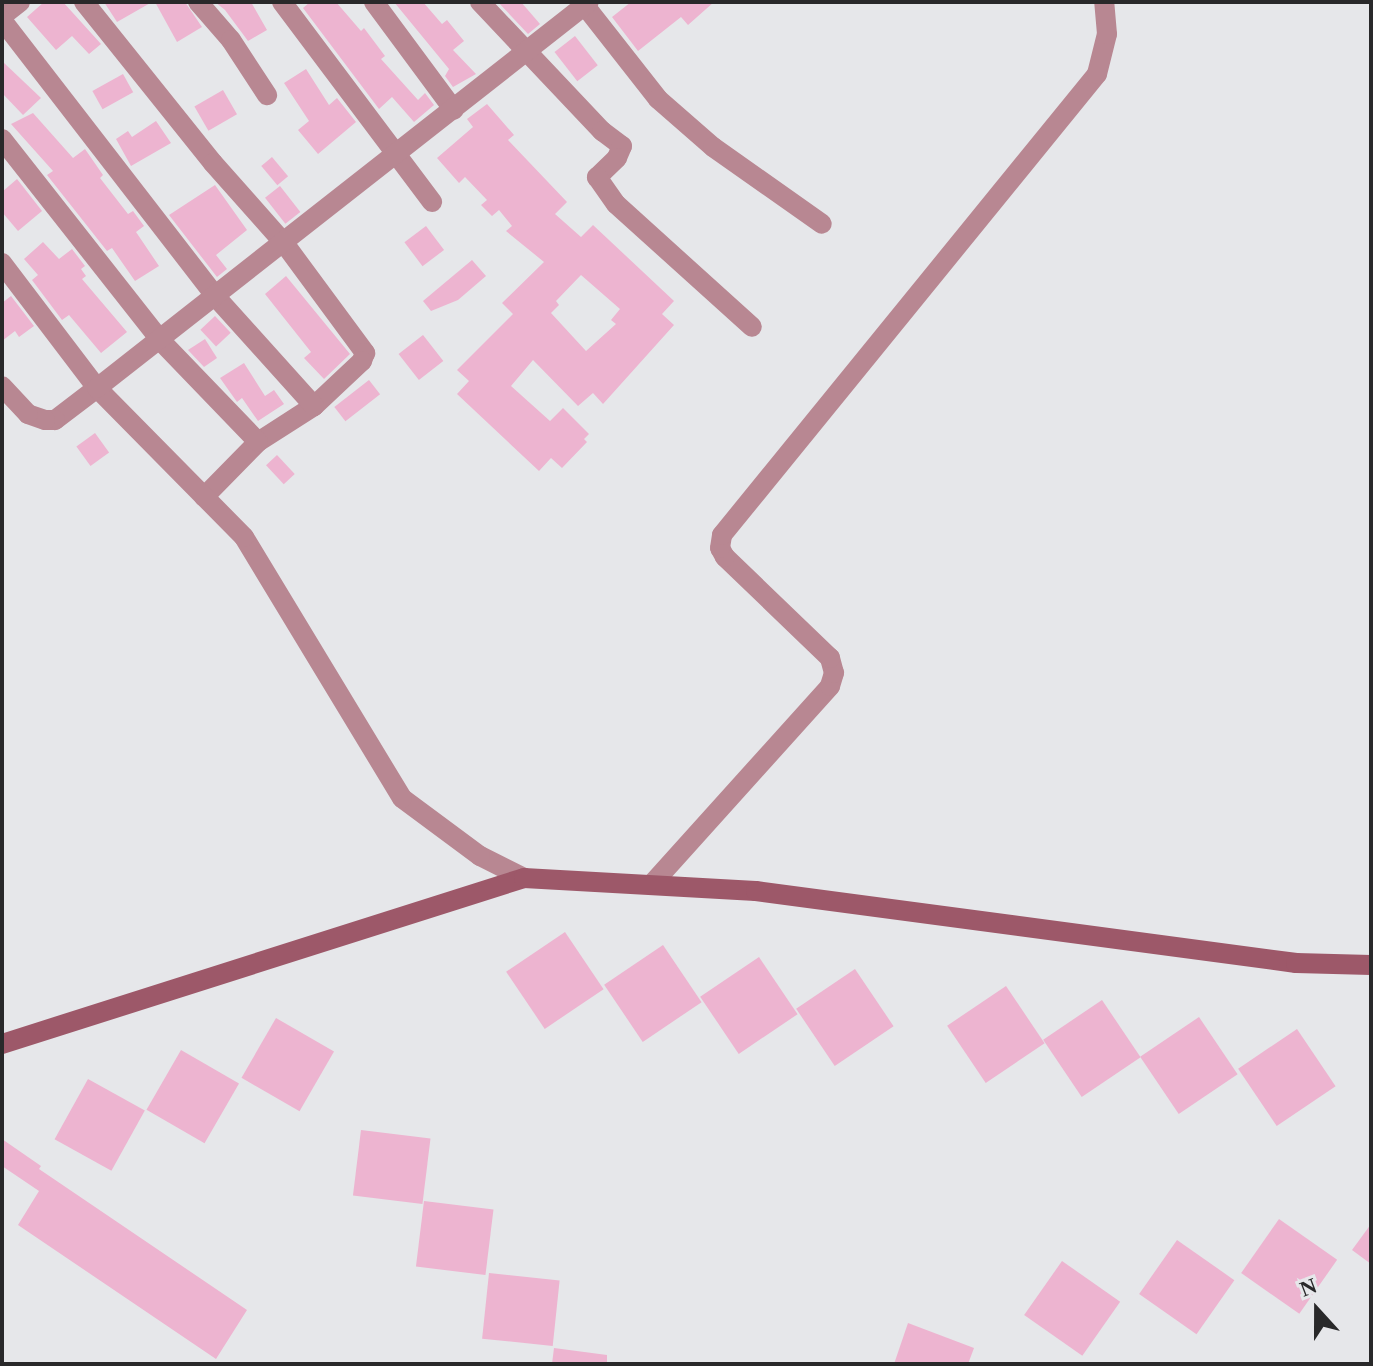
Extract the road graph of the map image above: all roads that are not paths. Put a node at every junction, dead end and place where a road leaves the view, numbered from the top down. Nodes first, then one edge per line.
1 (20, 2) edge
2 (84, 2) edge
3 (198, 2) edge
4 (282, 2) edge
5 (374, 2) edge
6 (480, 2) edge
7 (1104, 2) edge
8 (585, 3) edge
9 (2, 18) edge
10 (525, 52) junction
11 (267, 95) dead end
12 (454, 110) junction
13 (2, 139) edge
14 (397, 156) junction
15 (432, 202) dead end
16 (822, 224) dead end
17 (284, 243) junction
18 (2, 263) edge
19 (215, 296) junction
20 (752, 327) dead end
21 (160, 340) junction
22 (2, 386) edge
23 (97, 388) junction
24 (314, 406) junction
25 (258, 442) junction
26 (204, 497) junction
27 (524, 878) junction
28 (652, 884) junction
29 (1371, 965) edge
30 (2, 1044) edge

1 - 9 street
2 - 17 street
3 - 11 street
4 - 14 street
5 - 12 street
6 - 10 street
7 - 28 street
8 - 10 street
8 - 16 street
9 - 19 street
10 - 12 street
10 - 20 street
12 - 14 street
13 - 21 street
14 - 15 street
14 - 17 street
17 - 19 street
17 - 24 street
18 - 23 street
19 - 21 street
19 - 24 street
21 - 23 street
21 - 25 street
22 - 23 street
23 - 26 street
24 - 25 street
25 - 26 street
26 - 27 street
27 - 28 street
27 - 30 street
28 - 29 street

